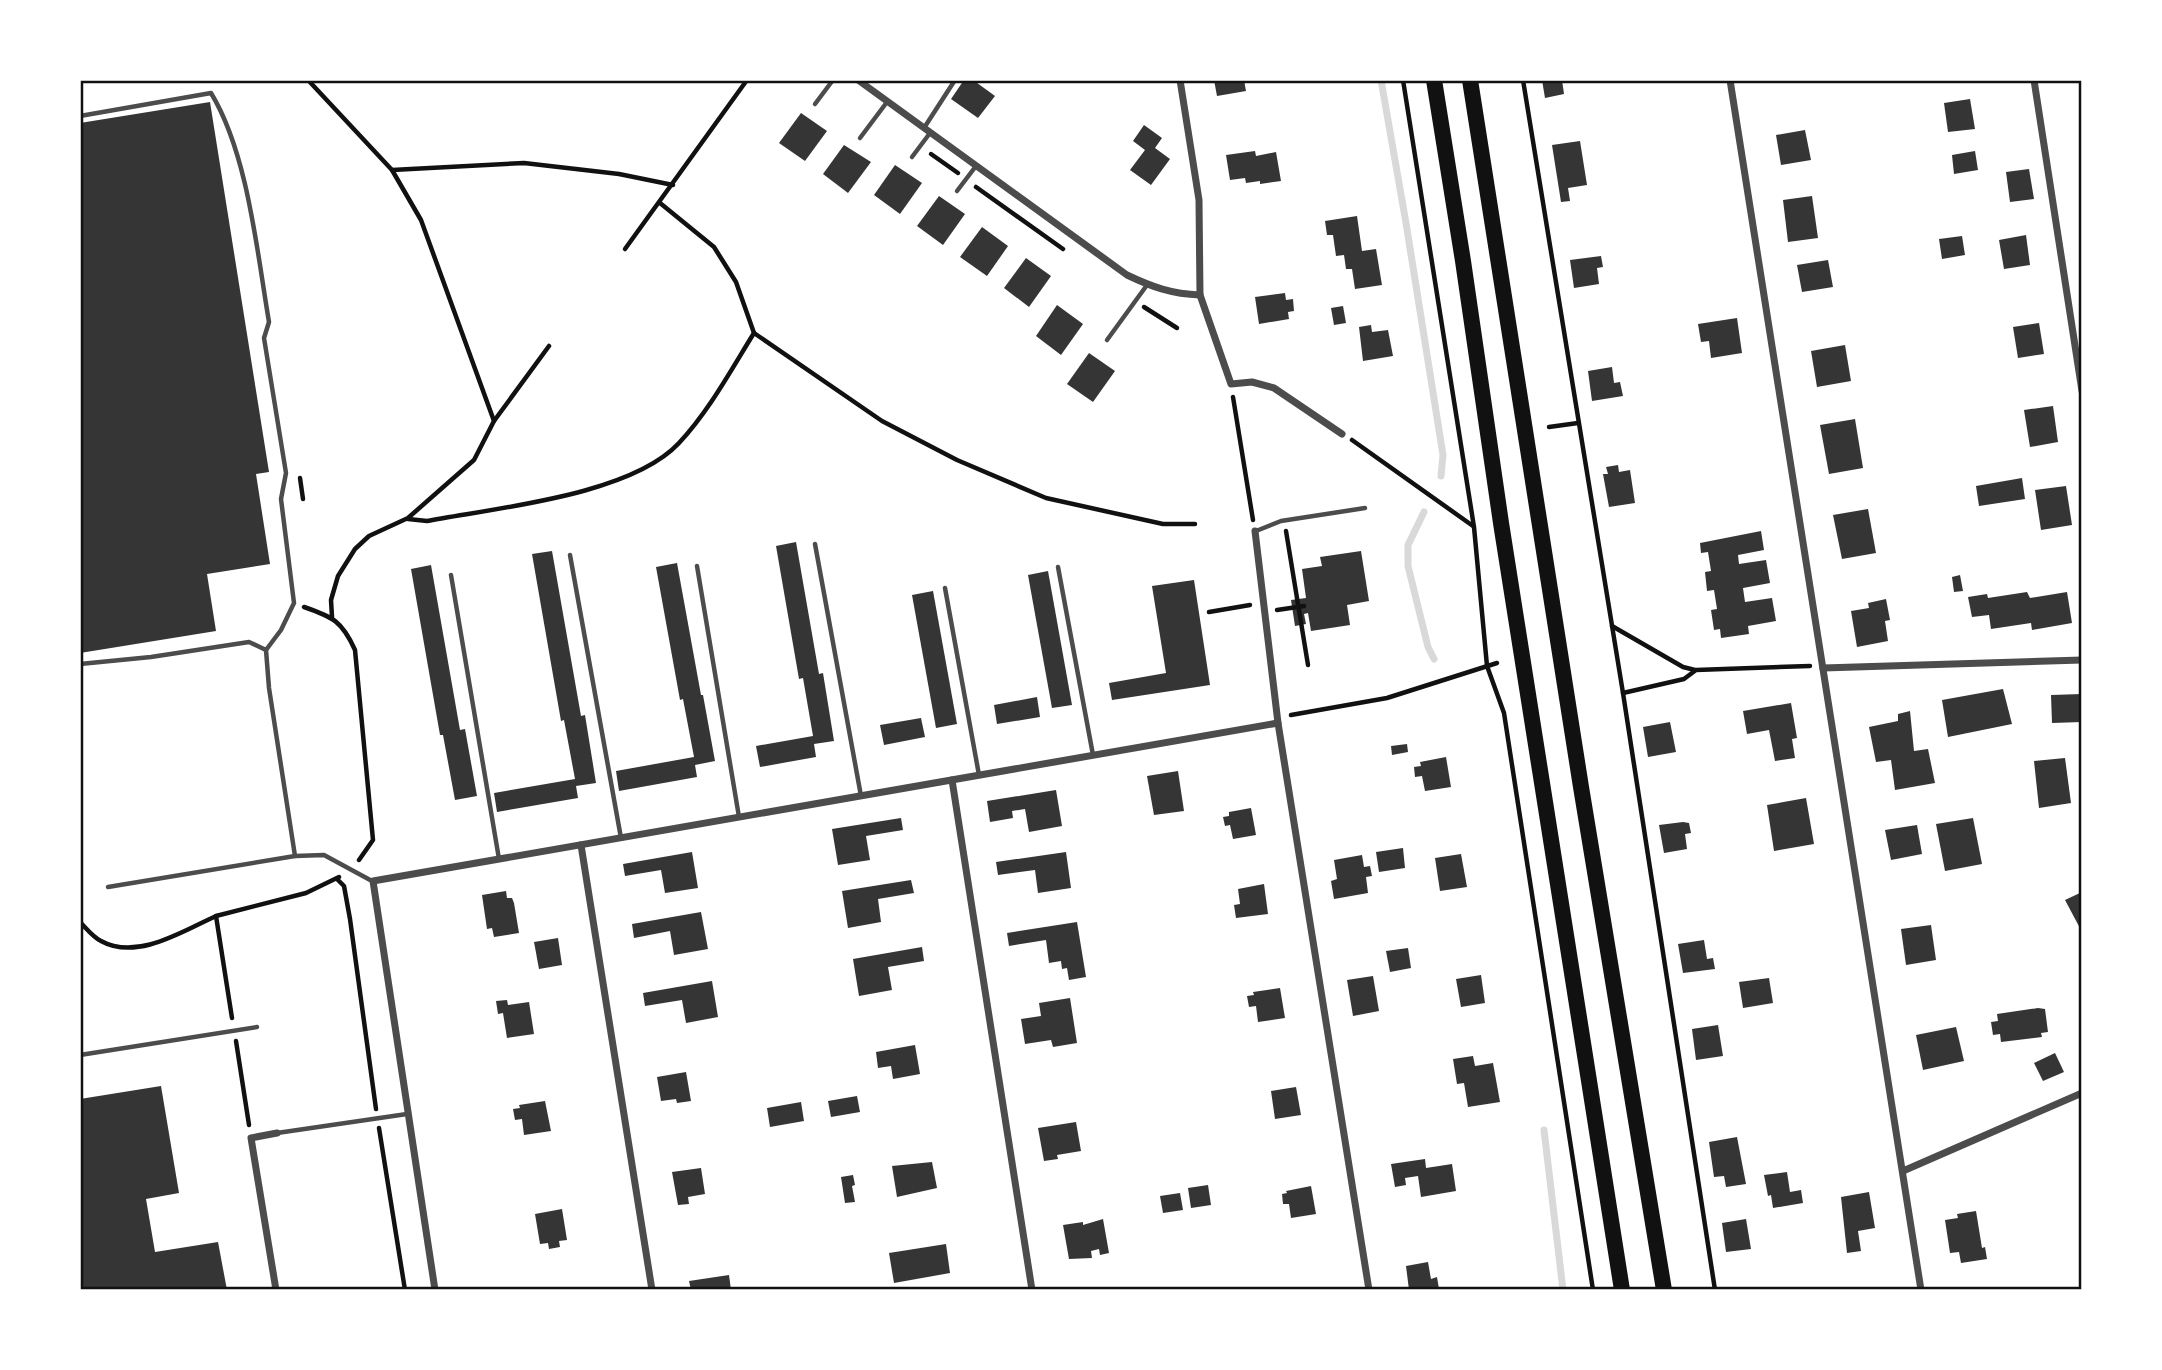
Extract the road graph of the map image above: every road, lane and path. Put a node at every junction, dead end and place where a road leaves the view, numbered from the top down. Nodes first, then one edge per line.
1 (308, 80) edge
2 (747, 80) edge
3 (833, 80) edge
4 (858, 80) edge
5 (955, 80) edge
6 (1180, 80) edge
7 (1403, 80) edge
8 (1434, 80) edge
9 (1470, 80) edge
10 (1523, 80) edge
11 (1730, 80) edge
12 (2034, 80) edge
13 (888, 102) junction
14 (815, 104) dead end
15 (80, 116) edge
16 (927, 130) junction
17 (860, 138) dead end
18 (912, 157) dead end
19 (976, 166) junction
20 (392, 170) junction
21 (673, 185) junction
22 (957, 191) dead end
23 (660, 203) junction
24 (625, 249) dead end
25 (1147, 285) junction
26 (1200, 295) junction
27 (754, 333) junction
28 (1107, 340) dead end
29 (549, 346) dead end
30 (1231, 384) junction
31 (2081, 391) edge
32 (494, 421) junction
33 (1577, 423) junction
34 (1549, 427) dead end
35 (1342, 434) joint
36 (1365, 508) dead end
37 (408, 518) junction
38 (1284, 520) junction
39 (1195, 524) dead end
40 (1474, 527) junction
41 (1255, 531) junction
42 (816, 544) dead end
43 (570, 555) dead end
44 (697, 566) dead end
45 (1058, 567) dead end
46 (451, 575) dead end
47 (945, 588) dead end
48 (1263, 602) junction
49 (293, 603) junction
50 (1301, 606) junction
51 (1209, 612) dead end
52 (1264, 612) junction
53 (332, 617) junction
54 (1612, 626) junction
55 (266, 650) junction
56 (2081, 660) edge
57 (1497, 663) dead end
58 (80, 664) edge
59 (1308, 665) dead end
60 (1487, 666) junction
61 (1823, 668) junction
62 (1696, 670) junction
63 (1623, 693) junction
64 (1278, 723) junction
65 (1093, 755) junction
66 (979, 775) junction
67 (951, 780) junction
68 (861, 796) junction
69 (739, 817) junction
70 (621, 838) junction
71 (581, 845) junction
72 (295, 856) junction
73 (499, 859) junction
74 (350, 870) junction
75 (337, 879) junction
76 (373, 881) junction
77 (108, 887) dead end
78 (216, 916) junction
79 (80, 922) edge
80 (257, 1027) dead end
81 (234, 1030) junction
82 (80, 1055) edge
83 (2081, 1093) edge
84 (407, 1114) junction
85 (378, 1118) junction
86 (277, 1133) joint
87 (251, 1138) junction
88 (1903, 1171) junction
89 (276, 1290) edge
90 (405, 1290) edge
91 (435, 1290) edge
92 (652, 1290) edge
93 (1031, 1290) edge
94 (1369, 1290) edge
95 (1593, 1290) edge
96 (1622, 1290) edge
97 (1664, 1290) edge
98 (1715, 1290) edge
99 (1921, 1290) edge

1 - 20 path
2 - 21 path
3 - 14 lane
4 - 13 street
5 - 16 lane
6 - 26 street
7 - 40 path
8 - 96 highway
9 - 97 highway
10 - 33 path
11 - 61 street
12 - 31 street
13 - 16 street
13 - 17 lane
15 - 49 lane
16 - 18 lane
16 - 19 street
19 - 22 lane
19 - 25 street
20 - 21 path
20 - 32 path
21 - 23 path
23 - 24 path
23 - 27 path
25 - 26 street
25 - 28 lane
26 - 30 street
27 - 37 path
27 - 39 path
29 - 32 path
30 - 35 street
30 - 41 path
32 - 37 path
33 - 34 path
33 - 54 path
35 - 40 path
36 - 38 lane
37 - 53 path
38 - 41 lane
38 - 50 path
40 - 60 path
41 - 48 street
42 - 68 lane
43 - 70 lane
44 - 69 lane
45 - 65 lane
46 - 73 lane
47 - 66 lane
48 - 51 path
48 - 52 street
49 - 53 path
49 - 55 lane
50 - 52 path
50 - 59 path
52 - 64 street
53 - 74 path
54 - 62 path
54 - 63 path
55 - 58 lane
55 - 72 lane
56 - 61 street
57 - 60 path
60 - 64 path
60 - 95 path
61 - 62 path
61 - 88 street
62 - 63 path
63 - 98 path
64 - 65 street
64 - 94 street
65 - 66 street
66 - 67 street
67 - 68 street
67 - 93 street
68 - 69 street
69 - 70 street
70 - 71 street
71 - 73 street
71 - 92 street
72 - 74 lane
72 - 77 lane
73 - 76 street
74 - 75 path
74 - 76 lane
75 - 78 path
75 - 85 path
76 - 84 street
78 - 79 path
78 - 81 path
80 - 81 lane
81 - 82 lane
81 - 87 path
83 - 88 street
84 - 85 lane
84 - 91 street
85 - 86 lane
85 - 90 path
86 - 87 street
87 - 89 street
88 - 99 street

